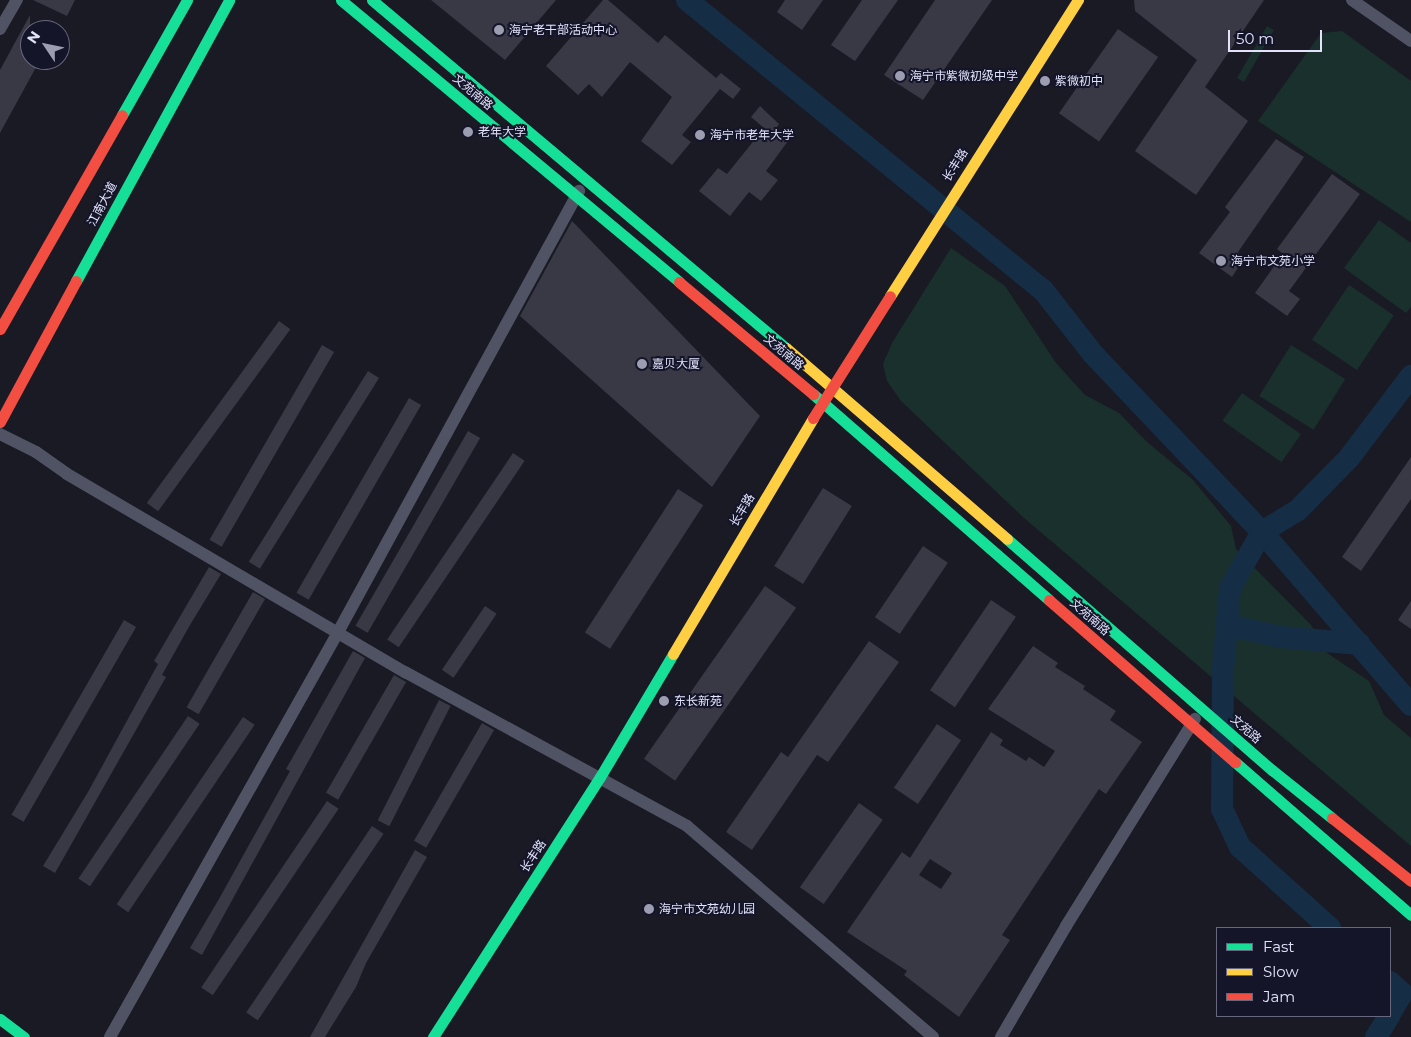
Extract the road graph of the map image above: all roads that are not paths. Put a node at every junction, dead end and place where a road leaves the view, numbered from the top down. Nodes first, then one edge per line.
1 (17, 0) edge
2 (187, 0) edge
3 (229, 0) edge
4 (341, 0) edge
5 (372, 0) edge
6 (1078, 0) edge
7 (1352, 0) edge
8 (0, 29) edge
9 (1411, 41) edge
10 (586, 179) junction
11 (576, 197) junction
12 (0, 329) edge
13 (833, 388) junction
14 (822, 402) junction
15 (0, 422) edge
16 (0, 434) edge
17 (337, 634) junction
18 (1202, 708) junction
19 (1192, 724) junction
20 (600, 777) junction
21 (1411, 881) edge
22 (1411, 916) edge
23 (0, 1020) edge
24 (24, 1037) edge
25 (110, 1037) edge
26 (433, 1037) edge
27 (933, 1037) edge
28 (1001, 1037) edge

1 - 8 street
2 - 12 main road
3 - 15 main road, 江南大道
4 - 11 main road, 文苑南路
5 - 10 main road, 文苑南路
6 - 13 main road, 长丰路
7 - 9 street
10 - 11 street
10 - 13 main road, 文苑南路
11 - 14 main road, 文苑南路
11 - 17 street
13 - 14 main road, 长丰路
13 - 18 main road, 文苑南路
14 - 19 main road, 文苑南路
14 - 20 main road, 长丰路
16 - 17 street
17 - 20 street
17 - 25 street
18 - 19 street
18 - 21 main road, 文苑路
19 - 22 main road, 文苑南路
19 - 28 street
20 - 26 main road, 长丰路
20 - 27 street
23 - 24 main road

